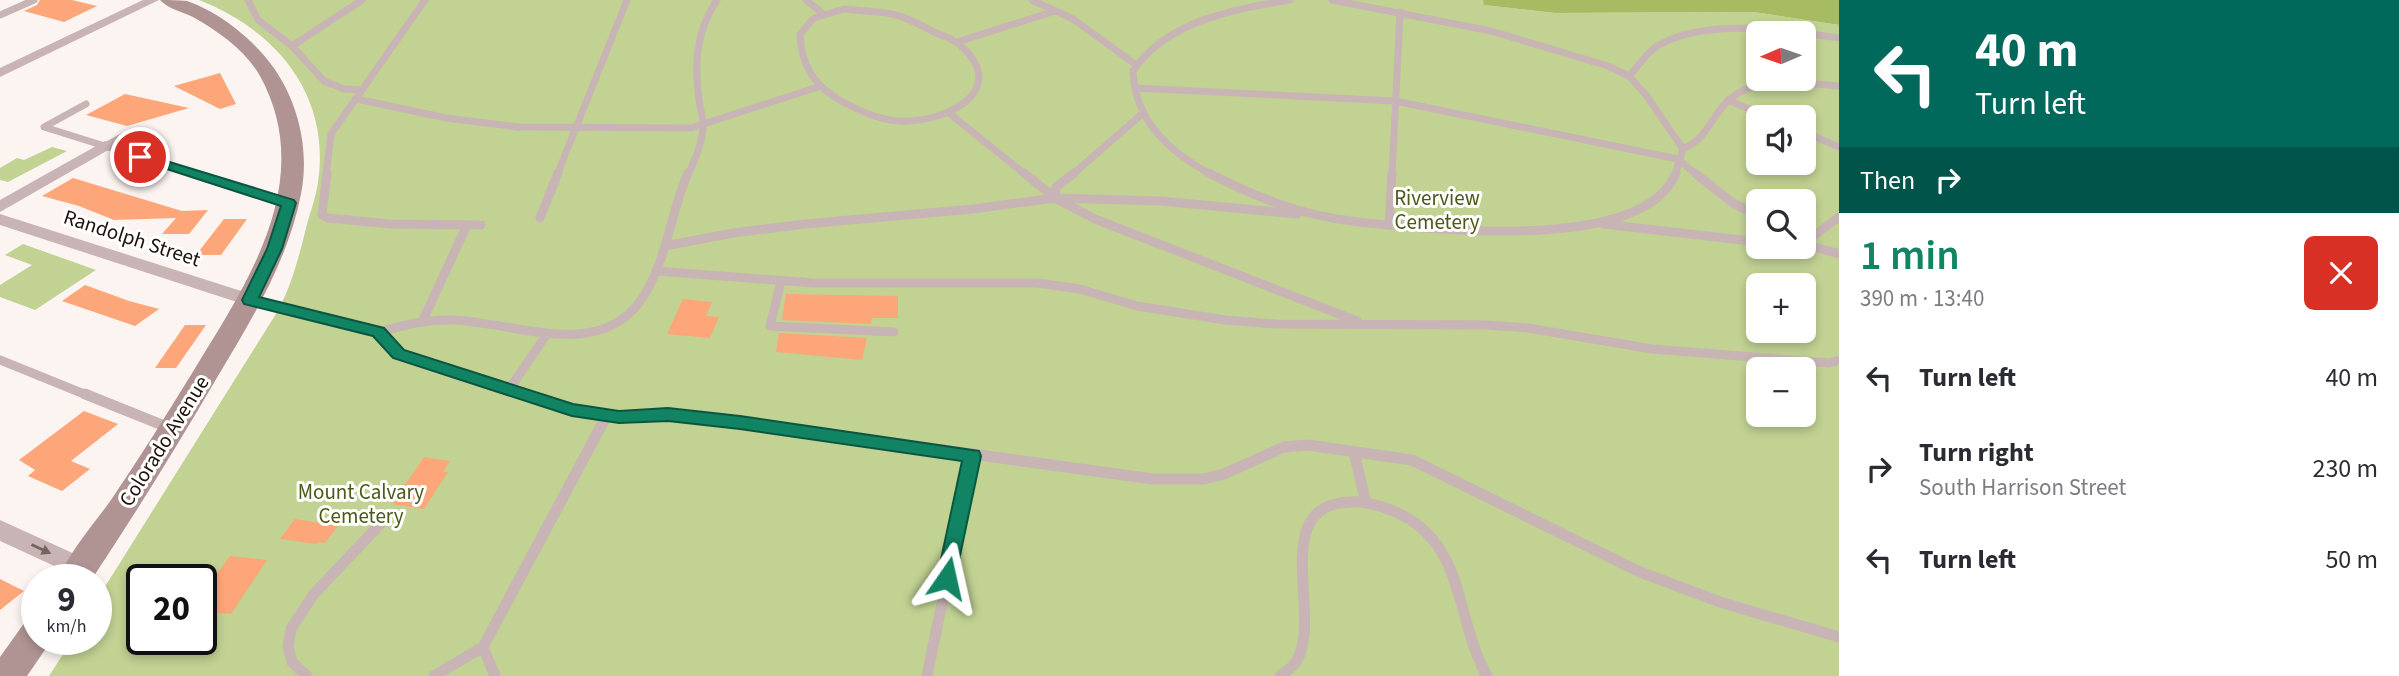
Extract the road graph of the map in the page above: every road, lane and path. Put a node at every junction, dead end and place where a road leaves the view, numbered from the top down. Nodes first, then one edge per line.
1 (34, 0) edge
2 (153, 0) edge
3 (169, 0) edge
4 (248, 0) edge
5 (362, 0) edge
6 (425, 0) edge
7 (627, 0) edge
8 (717, 0) edge
9 (806, 0) edge
10 (1032, 0) edge
11 (1290, 0) edge
12 (1332, 0) edge
13 (1055, 10) junction
14 (1400, 12) junction
15 (821, 13) junction
16 (0, 15) edge
17 (1839, 38) edge
18 (957, 42) junction
19 (292, 46) junction
20 (1135, 64) junction
21 (0, 73) edge
22 (1629, 76) junction
23 (1839, 86) edge
24 (818, 87) junction
25 (1135, 88) junction
26 (362, 90) junction
27 (357, 99) junction
28 (1728, 100) junction
29 (1395, 101) junction
30 (86, 104) dead end
31 (1746, 108) edge
32 (949, 113) junction
33 (1142, 114) junction
34 (704, 125) junction
35 (576, 129) junction
36 (1816, 137) edge
37 (105, 146) junction
38 (1839, 147) edge
39 (1683, 149) junction
40 (125, 151) junction
41 (1678, 159) junction
42 (1055, 198) junction
43 (289, 203) junction
44 (0, 207) edge
45 (1746, 210) edge
46 (1309, 215) junction
47 (1839, 217) edge
48 (540, 218) dead end
49 (0, 219) edge
50 (1598, 223) junction
51 (467, 225) junction
52 (481, 225) dead end
53 (1389, 225) junction
54 (1816, 235) edge
55 (1746, 240) edge
56 (665, 246) junction
57 (1816, 247) edge
58 (1839, 254) edge
59 (657, 271) junction
60 (781, 281) junction
61 (250, 300) junction
62 (423, 320) junction
63 (1366, 324) junction
64 (379, 332) junction
65 (894, 332) dead end
66 (547, 334) junction
67 (0, 360) edge
68 (1836, 363) edge
69 (508, 391) junction
70 (607, 415) junction
71 (173, 430) junction
72 (1354, 452) junction
73 (972, 456) junction
74 (1366, 503) junction
75 (383, 521) dead end
76 (0, 530) edge
77 (60, 564) edge
78 (85, 564) edge
79 (1839, 637) edge
80 (483, 647) junction
81 (22, 655) edge
82 (7, 676) edge
83 (307, 676) edge
84 (434, 676) edge
85 (495, 676) edge
86 (927, 676) edge
87 (1280, 676) edge
88 (1487, 676) edge

1 - 16 lane
2 - 21 street
3 - 43 street
4 - 19 lane
5 - 19 lane
6 - 26 lane
7 - 35 lane
8 - 34 lane
9 - 15 lane
10 - 13 lane
11 - 20 lane
12 - 14 lane
13 - 18 lane
13 - 20 lane
14 - 22 lane
14 - 29 lane
15 - 18 lane
15 - 24 lane
17 - 22 lane
18 - 32 lane
19 - 26 lane
20 - 25 lane
22 - 39 lane
23 - 28 lane
24 - 32 lane
24 - 34 lane
25 - 29 lane
25 - 33 lane
26 - 27 lane
27 - 35 lane
27 - 51 lane
28 - 31 lane
28 - 39 lane
29 - 41 lane
29 - 53 lane
30 - 37 lane
32 - 42 lane
33 - 42 lane
33 - 46 lane
34 - 35 lane
34 - 56 lane
35 - 48 lane
36 - 38 lane
37 - 40 lane
37 - 40 lane
37 - 44 street
39 - 41 lane
40 - 43 lane
41 - 45 lane
41 - 50 lane
42 - 46 lane
42 - 56 lane
42 - 63 lane
43 - 61 street
46 - 53 lane
47 - 54 lane
49 - 61 street, Randolph Street
50 - 53 lane
50 - 55 lane
51 - 52 lane
51 - 62 lane
56 - 59 lane
57 - 58 lane
59 - 60 lane
59 - 66 lane
60 - 63 lane
60 - 65 lane
61 - 64 lane
61 - 71 street, Colorado Avenue
62 - 64 lane
62 - 66 lane
63 - 68 lane
64 - 69 lane
66 - 69 lane
67 - 71 lane
69 - 70 lane
70 - 73 lane
70 - 80 lane
71 - 78 street, Colorado Avenue
72 - 73 lane
72 - 74 lane
72 - 79 lane
73 - 86 lane
74 - 87 lane
74 - 88 lane
75 - 83 lane
76 -> 77 street
80 - 84 lane
80 - 85 lane
81 - 82 street

